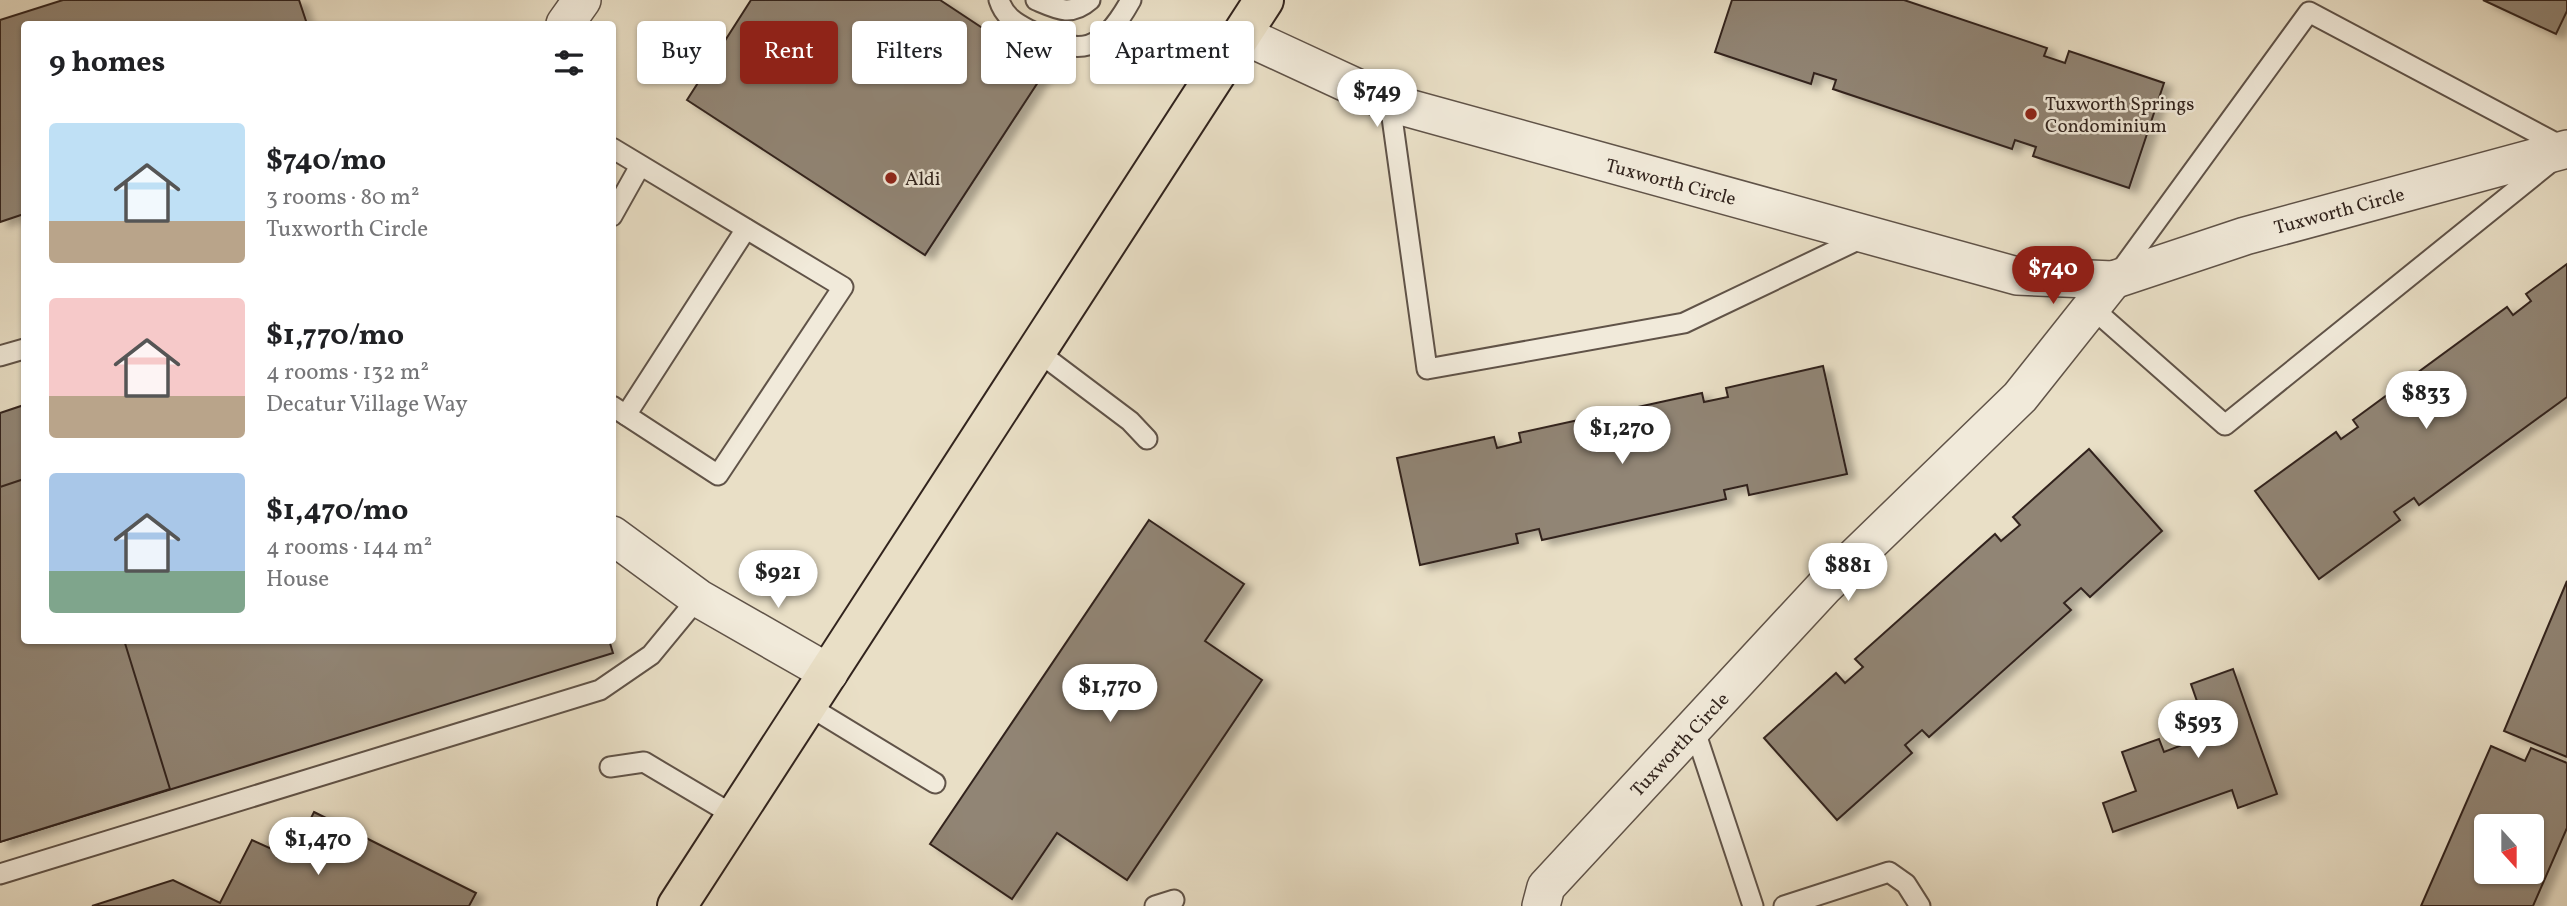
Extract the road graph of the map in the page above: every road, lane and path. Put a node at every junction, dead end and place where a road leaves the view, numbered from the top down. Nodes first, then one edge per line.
1 (582, 0) edge
2 (999, 0) edge
3 (1036, 0) edge
4 (1090, 0) edge
5 (1131, 0) edge
6 (1264, 0) edge
7 (567, 21) edge
8 (1251, 21) edge
9 (1254, 40) edge
10 (1211, 84) edge
11 (1390, 103) junction
12 (2567, 149) edge
13 (616, 151) edge
14 (640, 166) junction
15 (616, 209) edge
16 (746, 229) junction
17 (1868, 235) junction
18 (2102, 294) junction
19 (21, 350) edge
20 (1037, 351) junction
21 (0, 356) edge
22 (619, 411) edge
23 (1147, 439) dead end
24 (616, 538) edge
25 (698, 598) junction
26 (829, 673) junction
27 (807, 705) junction
28 (1694, 728) junction
29 (610, 767) dead end
30 (935, 783) dead end
31 (735, 816) junction
32 (0, 874) edge
33 (1174, 900) dead end
34 (677, 906) edge
35 (1155, 906) edge
36 (1541, 906) edge
37 (1753, 906) edge
38 (1784, 906) edge
39 (1920, 906) edge

1 - 7 street
2 - 5 lane
3 - 4 lane
6 - 8 highway
9 - 11 street, Tuxworth Circle
10 - 20 highway
11 - 17 street, Tuxworth Circle
11 - 17 lane
12 - 18 street, Tuxworth Circle
12 - 18 lane
12 - 18 lane
13 - 14 lane
14 - 15 lane
14 - 16 lane
16 - 22 lane
16 - 22 lane
17 - 18 street, Tuxworth Circle
18 - 28 street, Tuxworth Circle
19 - 21 lane
20 - 23 lane
20 - 26 highway
24 - 25 street
25 - 26 street
25 - 32 lane
26 - 27 highway
27 - 30 lane
27 - 31 highway
28 - 36 street, Tuxworth Circle
28 - 37 lane
29 - 31 lane
31 - 34 highway
33 - 35 lane
38 - 39 lane

